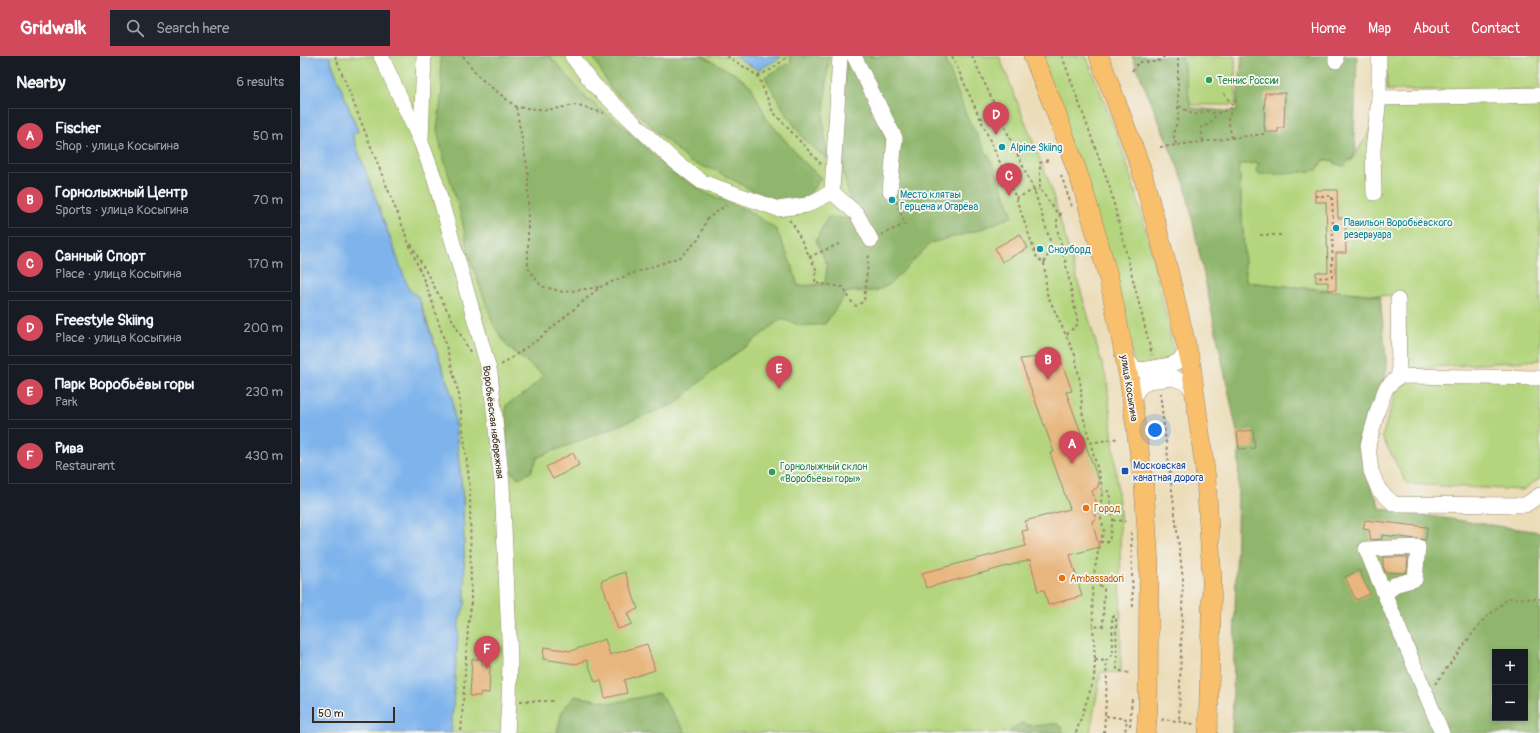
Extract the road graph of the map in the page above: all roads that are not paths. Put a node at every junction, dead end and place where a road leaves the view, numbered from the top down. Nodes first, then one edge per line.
1 (381, 56) edge
2 (424, 56) edge
3 (572, 56) edge
4 (840, 56) edge
5 (854, 56) edge
6 (1033, 56) edge
7 (1100, 56) edge
8 (1380, 56) edge
9 (1540, 95) edge
10 (1379, 98) junction
11 (421, 142) junction
12 (890, 191) dead end
13 (832, 192) junction
14 (1374, 193) dead end
15 (871, 240) road end
16 (1398, 300) dead end
17 (1188, 350) junction
18 (1125, 357) junction
19 (1157, 374) junction
20 (1399, 376) junction
21 (1540, 378) edge
22 (1195, 396) junction
23 (1132, 400) junction
24 (1540, 495) edge
25 (1385, 595) dead end
26 (1154, 730) edge
27 (1201, 731) edge
28 (507, 733) edge
29 (1442, 733) edge

1 - 11 street, Воробьёвская набережная
2 - 11 street
3 - 13 street
4 - 13 street
5 - 12 street
6 - 18 main road, улица Косыгина
7 - 17 main road
8 - 10 street
9 - 10 street
10 - 14 street
11 - 28 street, Воробьёвская набережная
13 - 15 street
16 - 20 street
17 - 19 street
17 - 22 main road
18 - 19 street
18 - 23 main road, улица Косыгина
19 - 22 street
19 - 23 street
20 - 21 street
20 - 24 street
22 - 27 main road
23 - 26 main road, улица Косыгина
25 - 29 street

